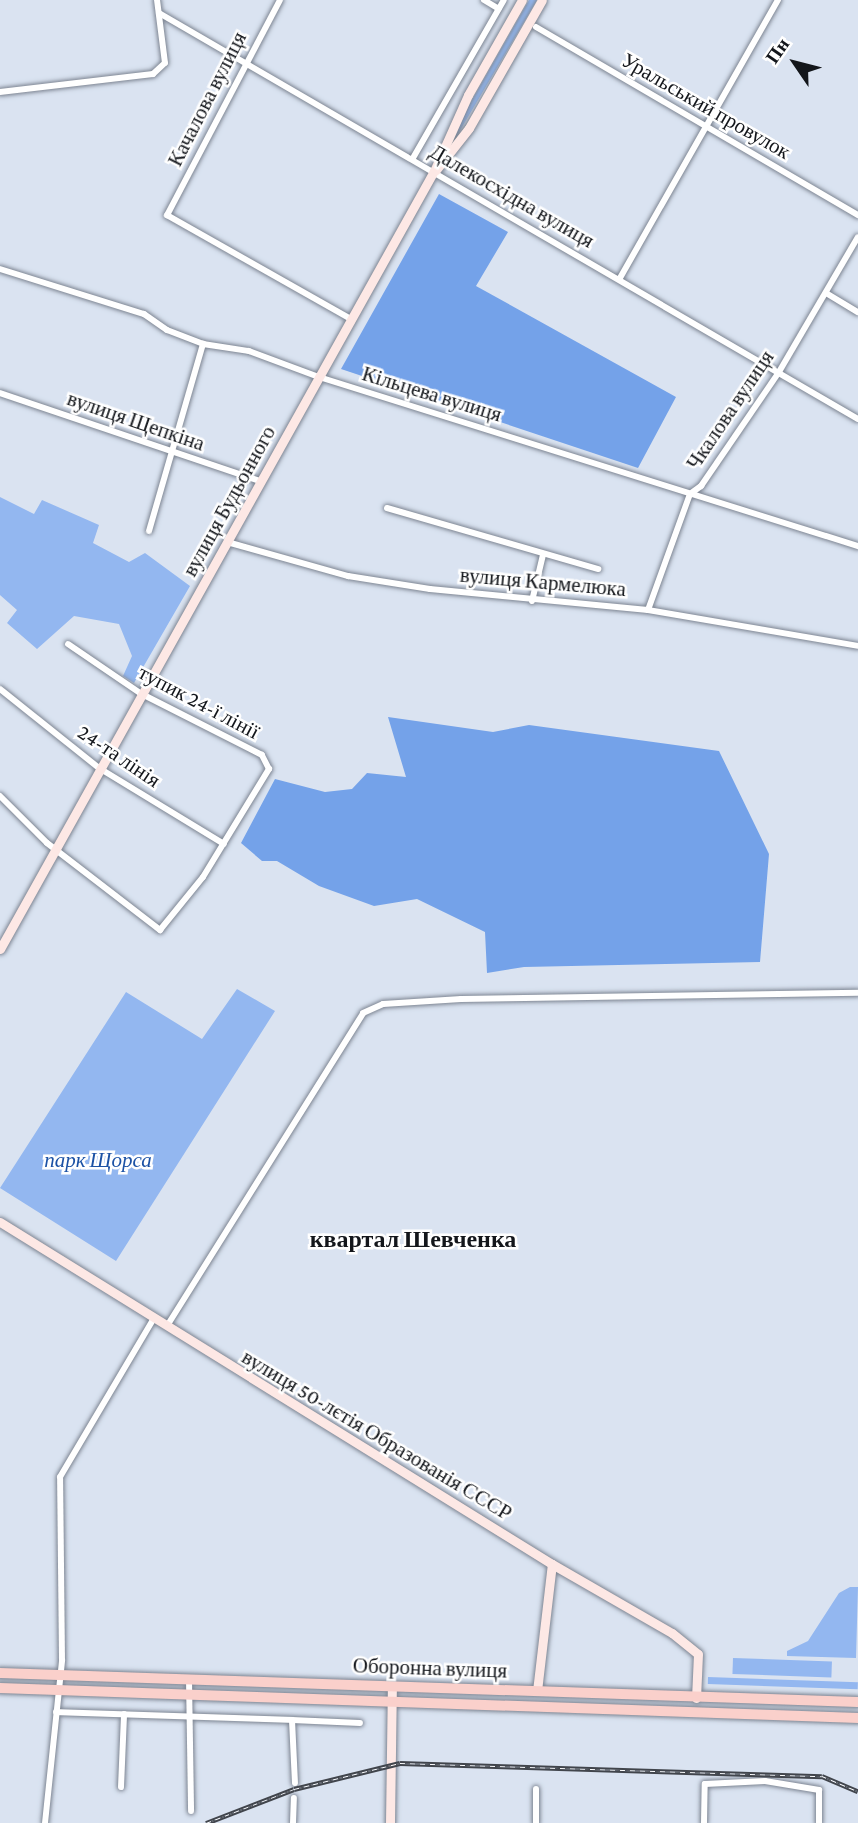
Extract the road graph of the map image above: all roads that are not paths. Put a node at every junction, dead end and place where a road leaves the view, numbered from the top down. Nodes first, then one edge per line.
1 (157, 0) edge
2 (280, 0) edge
3 (484, 0) edge
4 (504, 0) edge
5 (522, 0) edge
6 (542, 0) edge
7 (778, 0) edge
8 (499, 9) junction
9 (159, 13) junction
10 (536, 27) dead end
11 (244, 60) junction
12 (0, 92) edge
13 (704, 124) junction
14 (413, 159) junction
15 (434, 171) junction
16 (858, 215) edge
17 (858, 237) edge
18 (0, 269) edge
19 (620, 278) junction
20 (825, 293) junction
21 (858, 312) edge
22 (351, 319) junction
23 (203, 344) junction
24 (779, 372) junction
25 (319, 377) junction
26 (0, 393) edge
27 (858, 419) edge
28 (174, 453) junction
29 (260, 481) junction
30 (690, 494) junction
31 (387, 508) dead end
32 (149, 531) dead end
33 (227, 542) junction
34 (858, 545) edge
35 (544, 555) junction
36 (598, 569) dead end
37 (532, 601) junction
38 (648, 610) junction
39 (68, 644) dead end
40 (858, 646) edge
41 (0, 689) edge
42 (140, 693) junction
43 (99, 768) junction
44 (0, 796) edge
45 (224, 844) junction
46 (54, 848) junction
47 (0, 948) edge
48 (858, 993) edge
49 (0, 1222) edge
50 (154, 1318) junction
51 (167, 1326) junction
52 (552, 1564) junction
53 (0, 1673) edge
54 (59, 1675) junction
55 (189, 1679) junction
56 (392, 1687) junction
57 (0, 1688) edge
58 (57, 1690) junction
59 (537, 1692) junction
60 (191, 1695) junction
61 (696, 1698) junction
62 (391, 1701) junction
63 (858, 1702) edge
64 (55, 1712) junction
65 (124, 1714) junction
66 (193, 1717) junction
67 (858, 1718) edge
68 (292, 1720) junction
69 (360, 1723) dead end
70 (295, 1783) dead end
71 (121, 1787) dead end
72 (536, 1789) dead end
73 (294, 1798) dead end
74 (191, 1811) dead end
75 (45, 1823) edge
76 (293, 1823) edge
77 (390, 1823) edge
78 (536, 1823) edge
79 (704, 1823) edge
80 (819, 1823) edge

1 - 9 street
2 - 11 street, Качалова вулиця
3 - 8 street
4 - 8 street
5 - 15 main road, вулиця Будьонного
6 - 15 main road, вулиця Будьонного
7 - 13 street
8 - 14 street
9 - 11 street, Далекосхідна вулиця
9 - 12 street
10 - 13 street, Уральський провулок
11 - 14 street, Далекосхідна вулиця
11 - 22 street, Качалова вулиця
13 - 16 street, Уральський провулок
13 - 19 street
14 - 15 street, Далекосхідна вулиця
15 - 19 street, Далекосхідна вулиця
15 - 22 main road, вулиця Будьонного
17 - 20 street, Чкалова вулиця
18 - 23 street, Кільцева вулиця
19 - 24 street, Далекосхідна вулиця
20 - 21 street
20 - 24 street, Чкалова вулиця
22 - 25 main road, вулиця Будьонного
23 - 25 street, Кільцева вулиця
23 - 28 street
24 - 27 street, Далекосхідна вулиця
24 - 30 street, Чкалова вулиця
25 - 29 main road, вулиця Будьонного
25 - 30 street, Кільцева вулиця
26 - 28 street, вулиця Щепкіна
28 - 29 street, вулиця Щепкіна
28 - 32 street
29 - 33 main road, вулиця Будьонного
30 - 34 street, Кільцева вулиця
30 - 38 street, Чкалова вулиця
31 - 35 street
33 - 37 street, вулиця Кармелюка
33 - 42 main road, вулиця Будьонного
35 - 36 street
35 - 37 street
37 - 38 street, вулиця Кармелюка
38 - 40 street, вулиця Кармелюка
39 - 42 street, тупик 24-ї лінії
41 - 43 street, 24-та лінія
42 - 43 main road, вулиця Будьонного
42 - 45 street, тупик 24-ї лінії
43 - 45 street, 24-та лінія
43 - 46 main road, вулиця Будьонного
44 - 46 street
45 - 46 street
46 - 47 main road, вулиця Будьонного
48 - 51 street
49 - 50 main road, вулиця 50-лєтія Образованія СССР
50 - 51 main road, вулиця 50-лєтія Образованія СССР
50 - 54 street
51 - 52 main road, вулиця 50-лєтія Образованія СССР
52 - 59 main road
52 - 61 main road, вулиця 50-лєтія Образованія СССР
53 - 54 main road, Оборонна вулиця
54 - 55 main road, Оборонна вулиця
54 - 58 street
55 - 56 main road, Оборонна вулиця
55 - 60 street
56 - 59 main road, Оборонна вулиця
56 - 62 main road
57 - 58 main road, Оборонна вулиця
58 - 60 main road, Оборонна вулиця
58 - 64 street
59 - 61 main road, Оборонна вулиця
60 - 62 main road, Оборонна вулиця
60 - 66 street
61 - 63 main road, Оборонна вулиця
62 - 67 main road, Оборонна вулиця
62 - 77 main road
64 - 65 street
64 - 75 street
65 - 66 street
65 - 71 street
66 - 68 street
66 - 74 street
68 - 69 street
68 - 70 street
72 - 78 street
73 - 76 street
79 - 80 street

